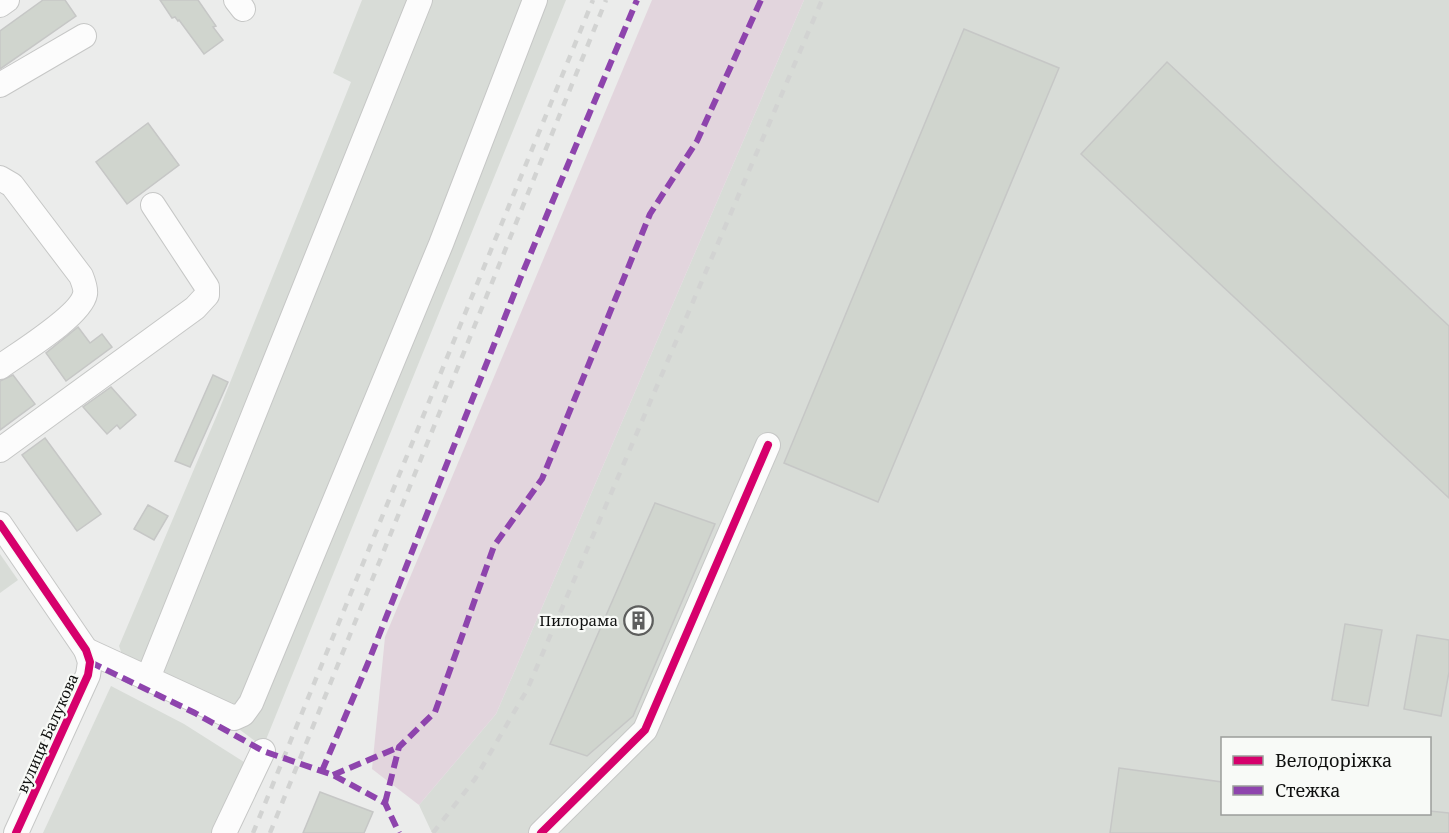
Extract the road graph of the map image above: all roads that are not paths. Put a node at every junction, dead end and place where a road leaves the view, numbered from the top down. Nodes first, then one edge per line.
1 (7, 0) edge
2 (420, 0) edge
3 (536, 0) edge
4 (0, 5) edge
5 (84, 36) dead end
6 (0, 85) edge
7 (0, 178) edge
8 (153, 205) dead end
9 (0, 367) edge
10 (768, 445) dead end
11 (0, 450) edge
12 (0, 524) edge
13 (86, 650) junction
14 (148, 678) junction
15 (263, 751) dead end
16 (16, 833) edge
17 (224, 833) edge
18 (541, 833) edge

1 - 4 street
2 - 14 street
3 - 14 street
5 - 6 street
7 - 9 street
8 - 11 street
10 - 18 street
12 - 13 street
13 - 14 street
13 - 16 street, вулиця Балукова
15 - 17 street

